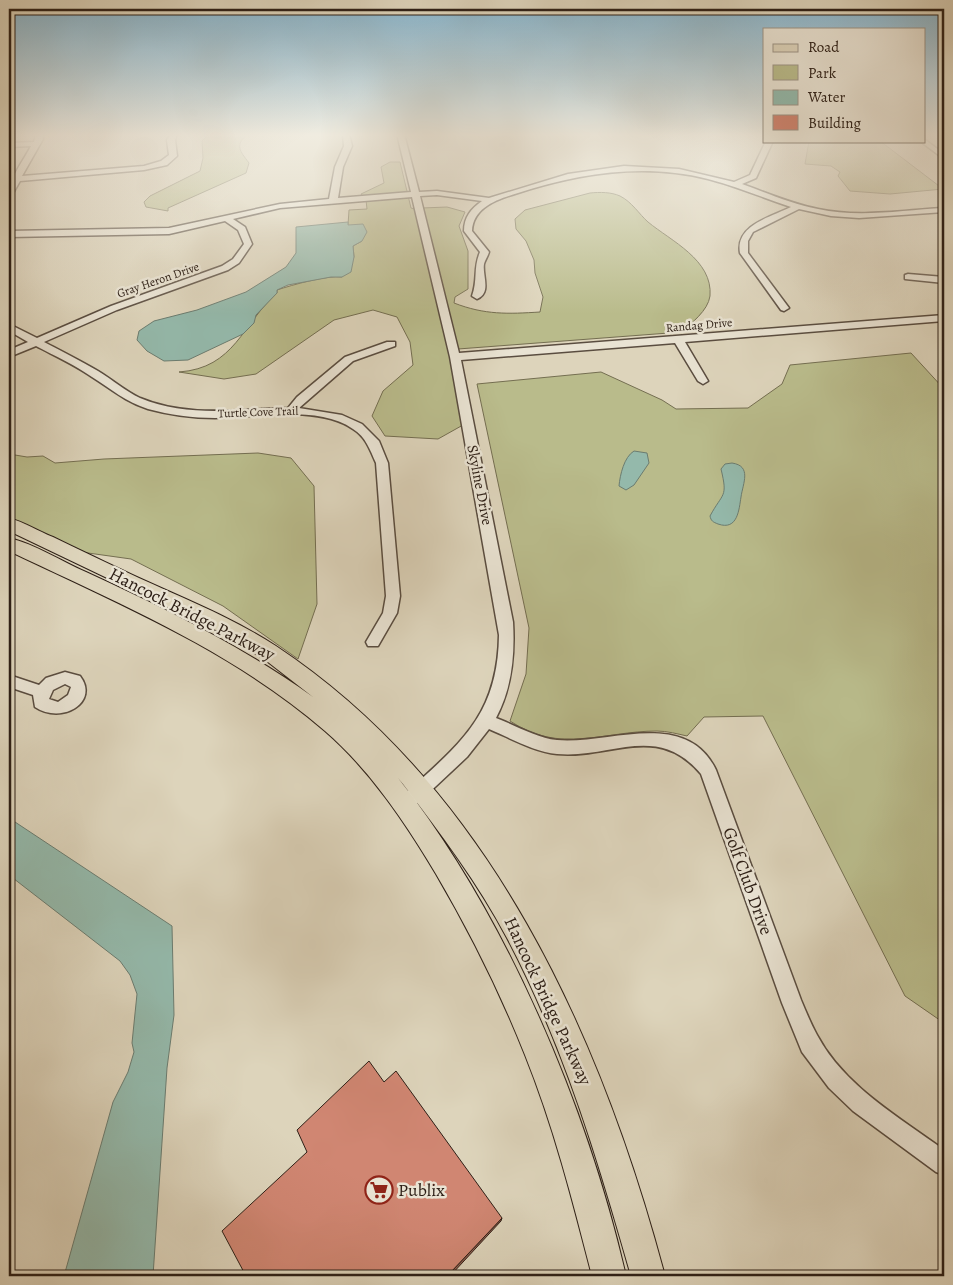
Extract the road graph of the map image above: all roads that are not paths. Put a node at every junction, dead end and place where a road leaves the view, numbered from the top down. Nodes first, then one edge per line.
1 (333, 194) edge
2 (415, 194) edge
3 (509, 194) edge
4 (765, 194) edge
5 (416, 197) junction
6 (332, 201) junction
7 (486, 202) junction
8 (799, 206) junction
9 (944, 210) edge
10 (226, 218) junction
11 (9, 234) edge
12 (908, 277) dead end
13 (944, 280) edge
14 (477, 296) dead end
15 (784, 308) dead end
16 (944, 318) edge
17 (9, 326) edge
18 (678, 339) junction
19 (35, 342) junction
20 (391, 344) dead end
21 (9, 354) edge
22 (455, 357) junction
23 (703, 381) dead end
24 (293, 409) junction
25 (9, 524) edge
26 (9, 544) edge
27 (373, 642) dead end
28 (9, 681) edge
29 (42, 692) dead end
30 (486, 721) junction
31 (413, 797) junction
32 (944, 1164) edge
33 (609, 1276) edge
34 (648, 1276) edge

1 - 6 street
2 - 5 street, Skyline Drive
3 - 7 street
4 - 8 street
5 - 6 street
5 - 7 street
5 - 22 street, Skyline Drive
6 - 10 street
7 - 14 street
8 - 9 street
8 - 15 street
10 - 11 street
10 - 19 street, Gray Heron Drive
12 - 13 street
16 - 18 street, Randag Drive
17 - 19 street, Turtle Cove Trail
18 - 22 street, Randag Drive
18 - 23 street
19 - 21 street
19 - 24 street, Turtle Cove Trail
20 - 24 street
22 - 30 street, Skyline Drive
24 - 27 street, Turtle Cove Trail
25 - 31 main road, Hancock Bridge Parkway
26 - 31 main road, Hancock Bridge Parkway
28 - 29 street
30 - 31 street, Skyline Drive
30 - 32 street, Golf Club Drive
31 - 33 main road, Hancock Bridge Parkway
31 - 34 main road, Hancock Bridge Parkway

